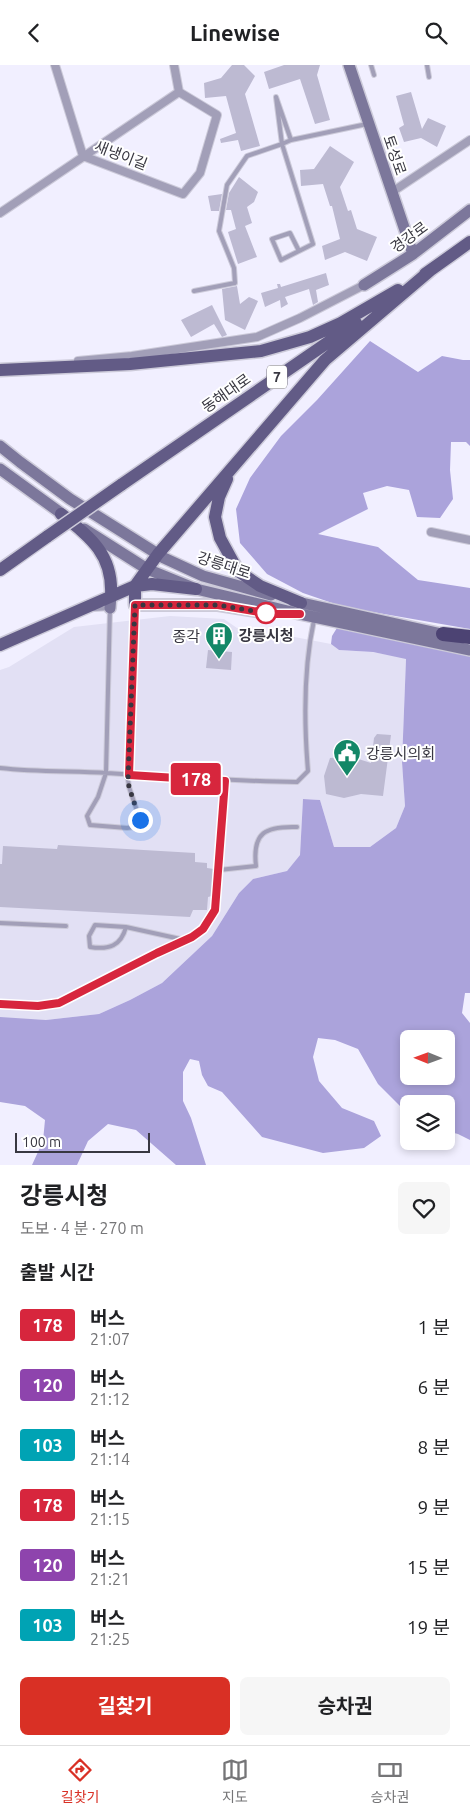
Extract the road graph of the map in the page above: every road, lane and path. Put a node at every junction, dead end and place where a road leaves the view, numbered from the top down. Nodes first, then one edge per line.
1 (55, 65) edge
2 (174, 65) edge
3 (349, 65) edge
4 (371, 65) edge
5 (427, 65) edge
6 (374, 75) dead end
7 (429, 77) dead end
8 (178, 92) junction
9 (369, 124) junction
10 (291, 140) junction
11 (470, 141) edge
12 (282, 144) junction
13 (83, 156) junction
14 (392, 192) junction
15 (470, 210) edge
16 (0, 213) edge
17 (470, 242) edge
18 (299, 251) junction
19 (413, 254) junction
20 (432, 269) junction
21 (420, 278) junction
22 (364, 285) joint
23 (194, 291) dead end
24 (0, 366) edge
25 (0, 370) edge
26 (0, 446) edge
27 (0, 469) edge
28 (231, 469) junction
29 (61, 514) junction
30 (431, 532) dead end
31 (470, 540) edge
32 (158, 554) junction
33 (147, 569) junction
34 (0, 570) edge
35 (135, 586) junction
36 (196, 589) junction
37 (110, 602) junction
38 (135, 605) junction
39 (300, 609) junction
40 (315, 617) junction
41 (443, 634) joint
42 (470, 638) edge
43 (0, 645) edge
44 (470, 650) edge
45 (0, 768) edge
46 (106, 773) junction
47 (129, 775) junction
48 (225, 781) junction
49 (297, 827) dead end
50 (219, 870) junction
51 (0, 923) edge
52 (66, 926) dead end
53 (126, 927) junction
54 (185, 940) junction
55 (0, 1004) edge

1 - 13 street, 새냉이길
2 - 8 street
3 - 9 street, 토성로
4 - 6 lane
5 - 7 lane
8 - 13 street
8 - 13 street, 새냉이길
9 - 10 lane
9 - 14 street, 토성로
10 - 12 lane
10 - 12 lane
11 - 14 street
12 - 18 lane
12 - 23 lane
13 - 16 street
14 - 19 street, 토성로
15 - 19 street, 경강로
17 - 20 main road, 동해대로 / 7
18 - 18 lane
19 - 22 street, 경강로
20 - 21 main road, 동해대로 / 7
20 - 28 main road
21 - 25 main road
21 - 34 main road, 동해대로 / 7, bridge
22 - 24 street
26 - 32 street, 강릉대로
27 - 29 street, 강릉대로
28 - 32 main road
28 - 39 main road
29 - 33 street, 강릉대로
29 - 37 main road
30 - 31 street
32 - 33 main road
32 - 39 street, 강릉대로
33 - 35 main road
33 - 36 street, 강릉대로
35 - 36 main road
35 - 37 main road
35 - 38 main road
36 - 39 street, 강릉대로
37 - 43 main road
37 - 46 lane
38 - 39 street
38 - 47 lane
39 - 40 street, 강릉대로
39 - 41 street, 강릉대로
40 - 44 street, 강릉대로
40 - 48 lane
41 - 42 highway
45 - 46 lane
46 - 47 lane
46 - 47 lane
47 - 48 lane
48 - 50 lane
49 - 50 lane
50 - 54 lane
51 - 52 lane
53 - 53 lane
53 - 54 lane
54 - 55 lane

